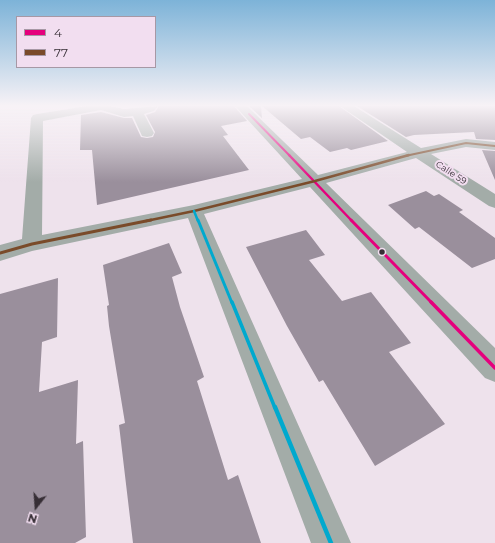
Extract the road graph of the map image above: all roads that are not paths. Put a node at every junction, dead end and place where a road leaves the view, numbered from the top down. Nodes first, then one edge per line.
1 (36, 131) edge
2 (266, 131) edge
3 (386, 131) edge
4 (495, 146) edge
5 (418, 152) junction
6 (315, 182) junction
7 (495, 202) edge
8 (194, 211) junction
9 (32, 244) junction
10 (0, 253) edge
11 (495, 368) edge
12 (331, 543) edge

1 - 9 street
2 - 6 street
3 - 5 street, Calle 59
4 - 5 street
5 - 6 street
5 - 7 street, Calle 59
6 - 8 street
6 - 11 street
8 - 9 street
8 - 12 street
9 - 10 street

